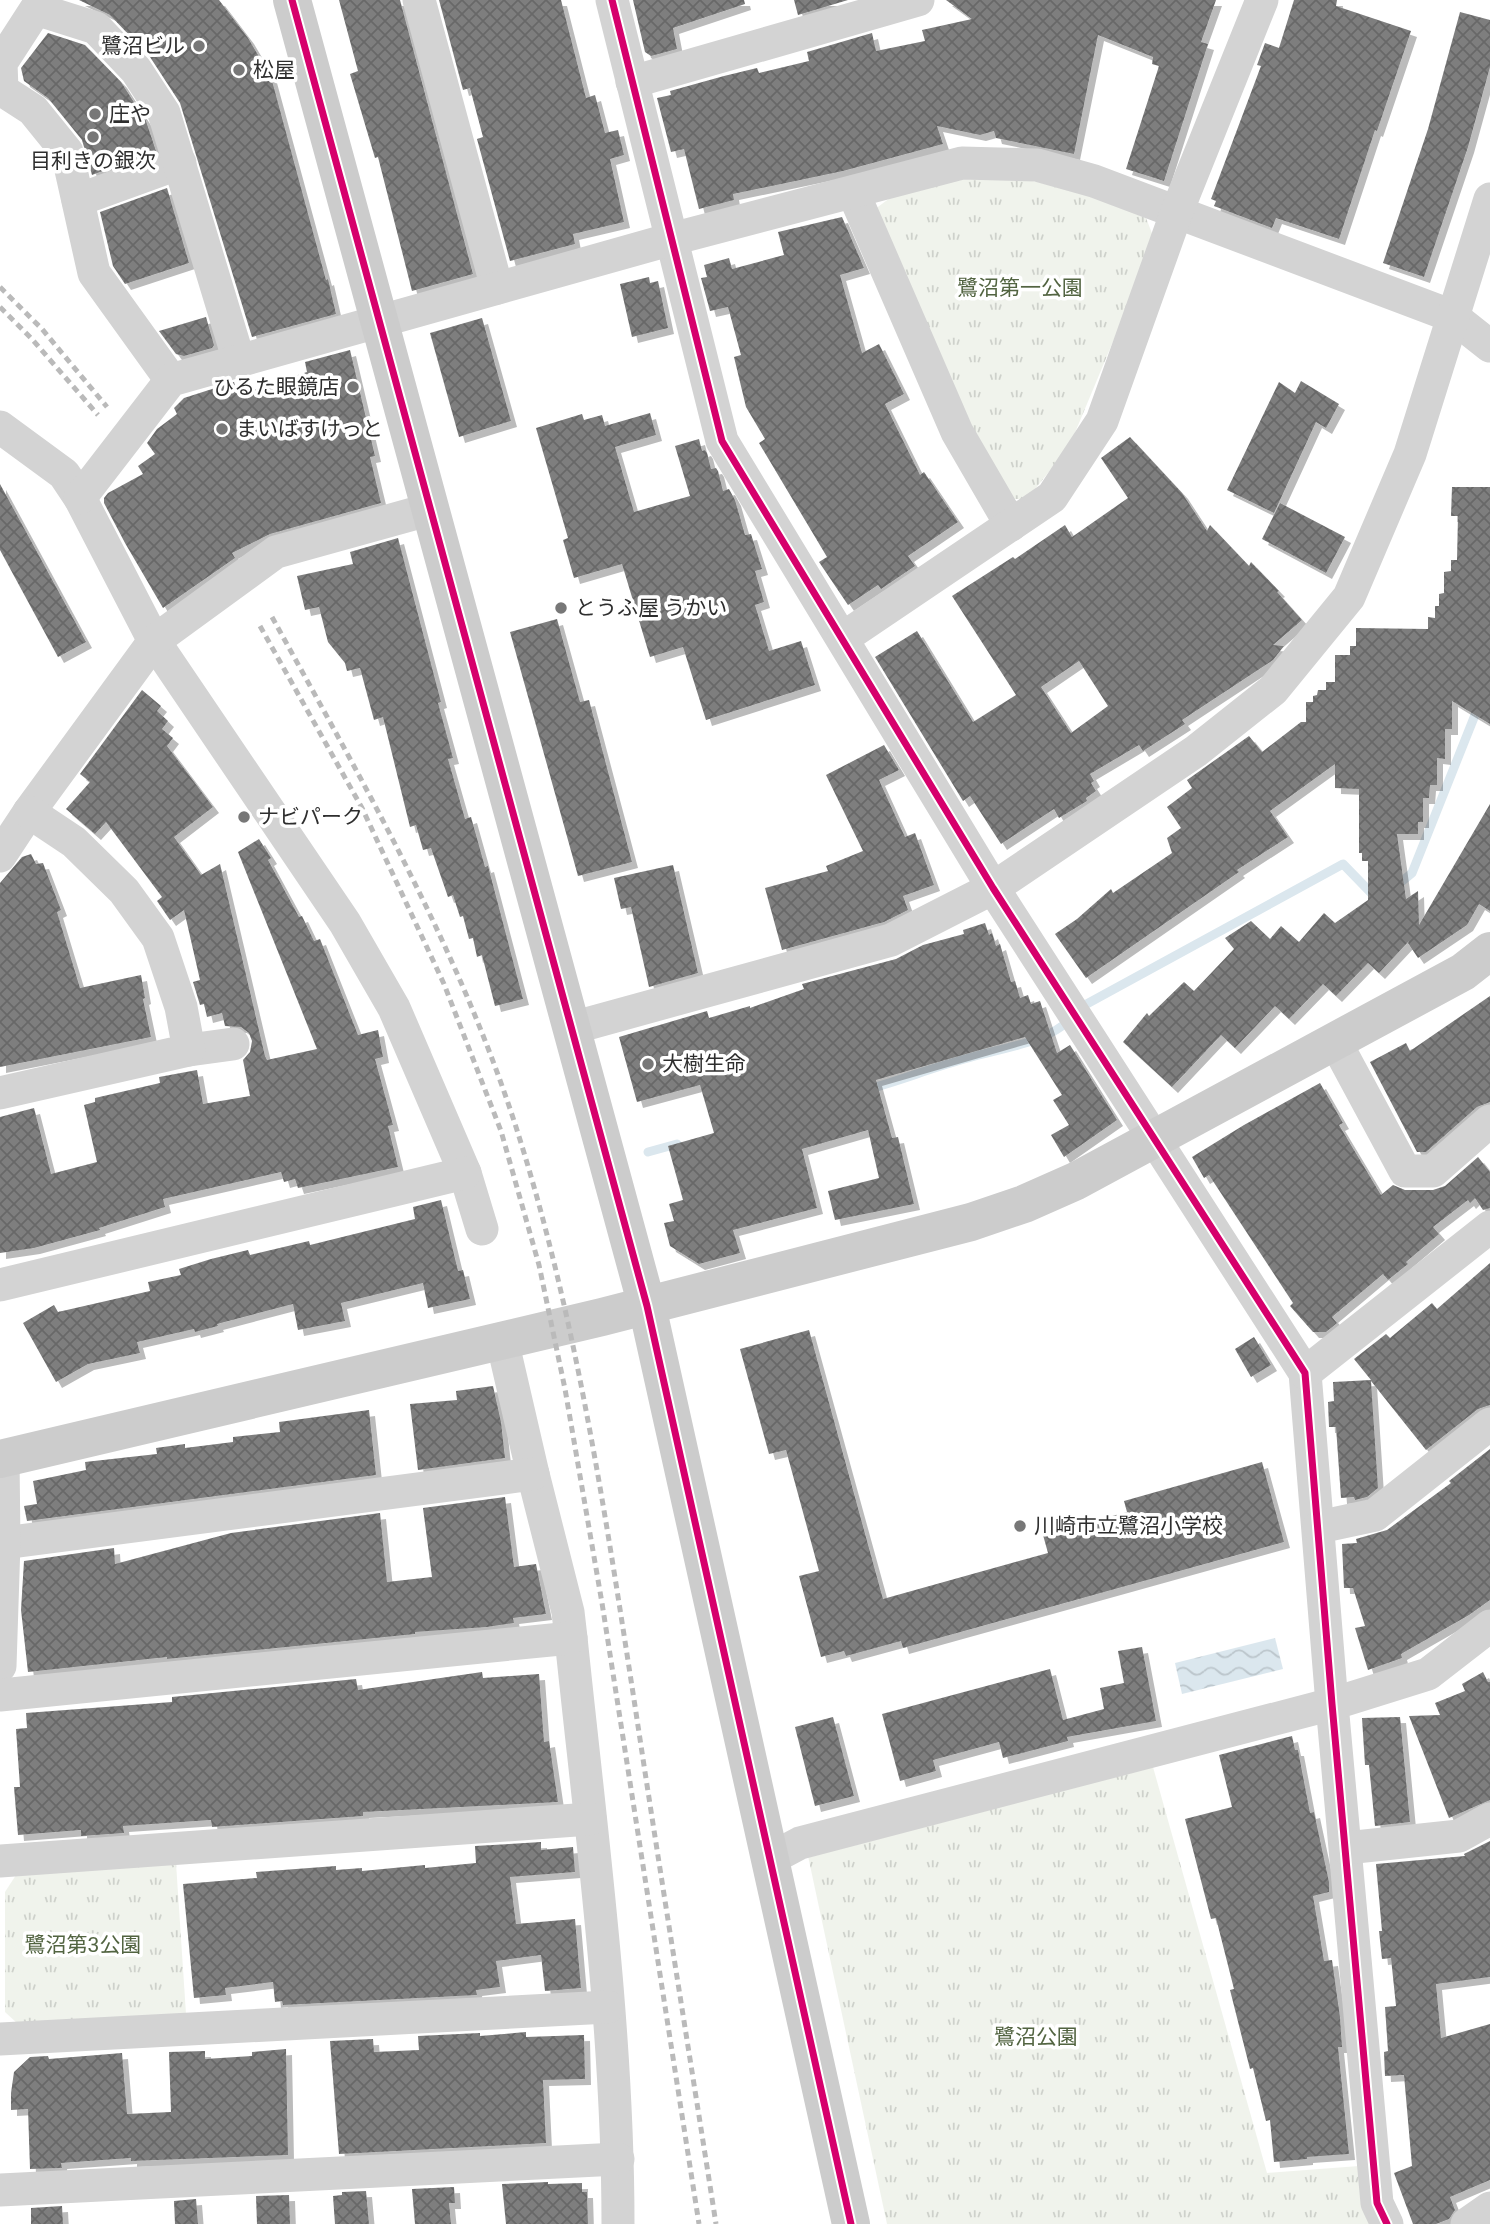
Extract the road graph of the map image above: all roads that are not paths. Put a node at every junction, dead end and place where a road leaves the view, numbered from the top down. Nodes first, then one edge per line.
1 (292, 0) edge
2 (419, 0) edge
3 (612, 0) edge
4 (918, 0) edge
5 (1262, 0) edge
6 (632, 82) junction
7 (180, 163) junction
8 (853, 192) junction
9 (1490, 199) edge
10 (78, 200) junction
11 (1176, 214) junction
12 (672, 239) junction
13 (497, 288) junction
14 (1452, 316) junction
15 (379, 321) junction
16 (1490, 346) edge
17 (239, 361) junction
18 (171, 380) junction
19 (0, 427) edge
20 (80, 498) junction
21 (431, 509) junction
22 (1011, 525) junction
23 (843, 638) junction
24 (154, 641) junction
25 (29, 812) junction
26 (0, 856) edge
27 (993, 888) junction
28 (1490, 951) edge
29 (572, 1028) junction
30 (1336, 1042) junction
31 (233, 1044) dead end
32 (189, 1050) junction
33 (0, 1093) edge
34 (1490, 1121) edge
35 (1155, 1139) junction
36 (466, 1173) junction
37 (1490, 1227) edge
38 (482, 1229) dead end
39 (0, 1285) edge
40 (647, 1306) junction
41 (502, 1340) junction
42 (1305, 1373) junction
43 (1490, 1424) edge
44 (2, 1458) edge
45 (533, 1474) junction
46 (1319, 1527) junction
47 (4, 1543) junction
48 (1490, 1626) edge
49 (571, 1638) junction
50 (0, 1666) edge
51 (0, 1695) edge
52 (1332, 1704) junction
53 (590, 1819) junction
54 (1490, 1819) edge
55 (1346, 1848) junction
56 (770, 1859) junction
57 (0, 1861) edge
58 (608, 2007) junction
59 (0, 2039) edge
60 (618, 2159) junction
61 (0, 2190) edge
62 (1490, 2208) edge
63 (618, 2224) edge
64 (851, 2224) edge
65 (1387, 2224) edge
66 (1467, 2224) edge

1 - 15 street
2 - 13 street
3 - 6 street
4 - 6 street
5 - 11 street
6 - 12 street
7 - 10 street
7 - 10 street
7 - 17 street
8 - 11 street
8 - 12 street
8 - 22 street
9 - 14 street
10 - 18 street
11 - 14 street
11 - 22 street
12 - 13 street
12 - 23 street
13 - 15 street
14 - 16 street
14 - 27 street
15 - 17 street
15 - 21 street
17 - 18 street
18 - 20 street
19 - 20 street
20 - 24 street
21 - 24 street
21 - 29 street
22 - 23 street
23 - 27 street
24 - 25 street
24 - 36 street
25 - 26 street
25 - 32 street
27 - 29 street
27 - 35 street
28 - 30 street
29 - 40 street
30 - 34 street
30 - 35 street
31 - 32 street
32 - 33 street
35 - 40 street
35 - 42 street
36 - 38 street
36 - 39 street
37 - 42 street
40 - 41 street
40 - 56 street
41 - 44 street
41 - 45 street
42 - 46 street
43 - 46 street
44 - 47 street
45 - 47 street
45 - 49 street
46 - 52 street
47 - 50 street
48 - 52 street
49 - 51 street
49 - 53 street
52 - 55 street
52 - 56 street
53 - 57 street
53 - 58 street
54 - 55 street
55 - 65 street
56 - 64 street
58 - 59 street
58 - 60 street
60 - 61 street
60 - 63 street
62 - 66 street

